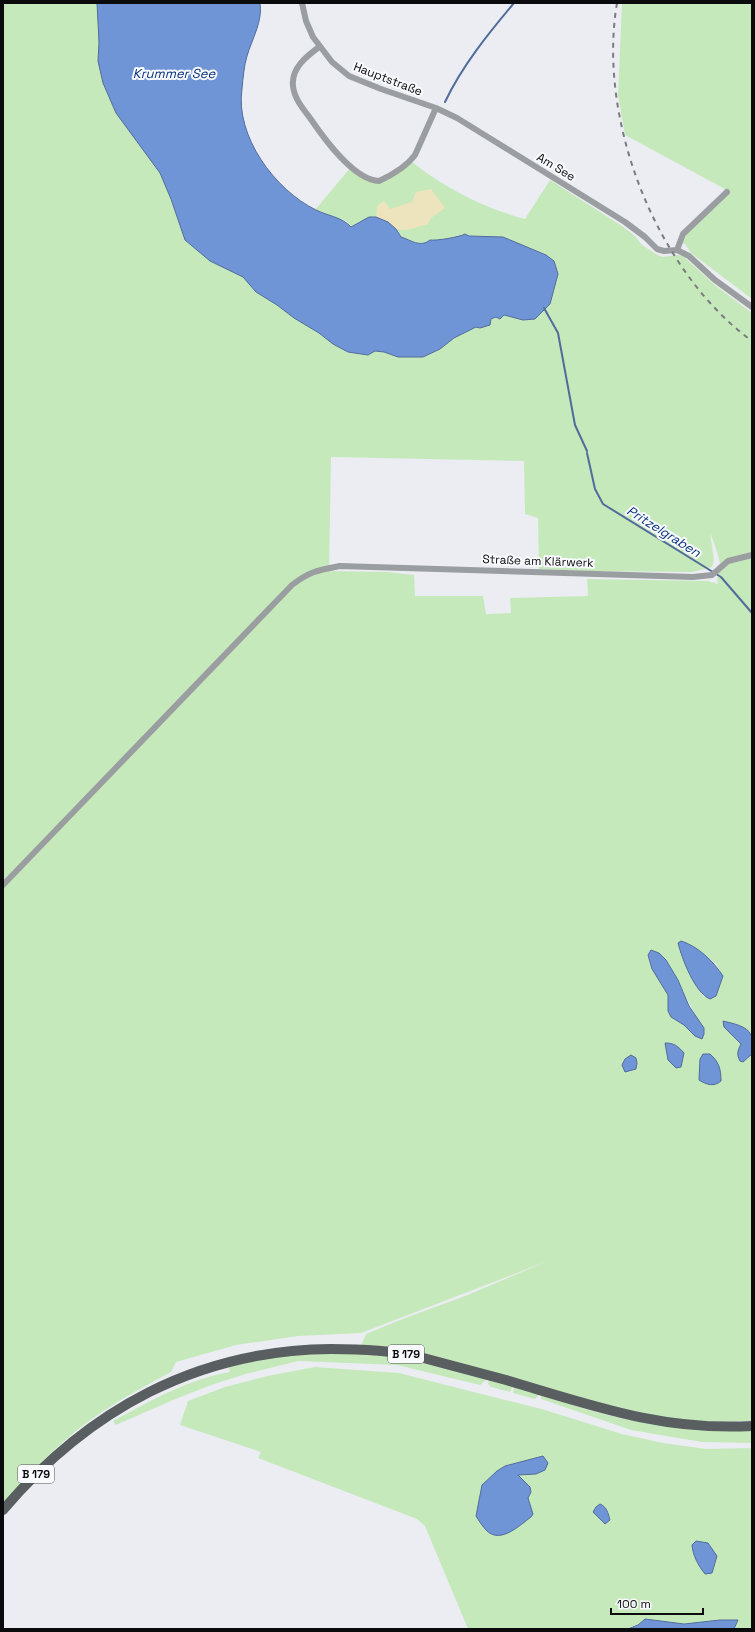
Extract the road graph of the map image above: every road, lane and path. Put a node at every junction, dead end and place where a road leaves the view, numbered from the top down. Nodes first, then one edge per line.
1 (302, 3) edge
2 (319, 46) junction
3 (436, 108) junction
4 (727, 192) dead end
5 (677, 250) junction
6 (752, 307) edge
7 (752, 555) edge
8 (3, 885) edge
9 (752, 1426) edge
10 (3, 1510) edge

1 - 2 street, Hauptstraße
2 - 3 street, Hauptstraße
2 - 3 street
3 - 5 street, Am See
4 - 5 street
5 - 6 street
7 - 8 street, Straße am Klärwerk
9 - 10 main road, B 179

